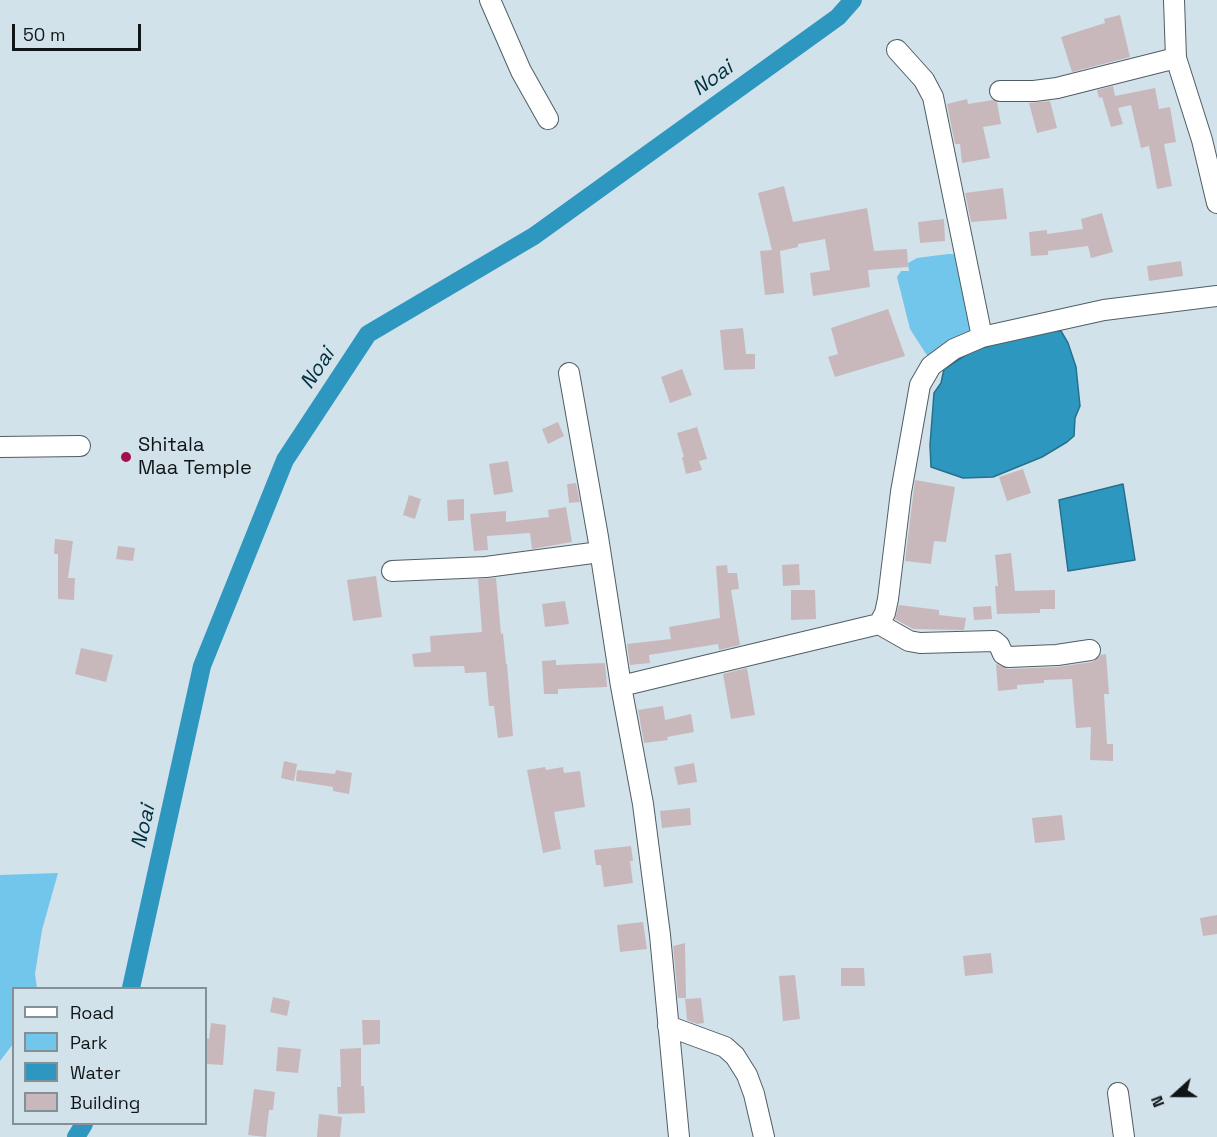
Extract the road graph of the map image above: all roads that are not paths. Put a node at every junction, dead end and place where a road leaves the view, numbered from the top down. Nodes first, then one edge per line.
1 (490, 0) edge
2 (1174, 0) edge
3 (897, 50) dead end
4 (1176, 58) junction
5 (1000, 92) dead end
6 (548, 119) dead end
7 (1211, 151) edge
8 (1217, 203) edge
9 (1217, 296) edge
10 (982, 337) junction
11 (570, 373) dead end
12 (80, 446) dead end
13 (0, 447) edge
14 (600, 552) junction
15 (392, 571) dead end
16 (879, 624) junction
17 (1090, 650) dead end
18 (621, 686) junction
19 (668, 1026) junction
20 (1118, 1093) dead end
21 (678, 1137) edge
22 (764, 1137) edge
23 (1124, 1137) edge

1 - 6 street
2 - 4 street
3 - 10 street
4 - 5 street
4 - 7 street
7 - 8 street
9 - 10 street
10 - 16 street
11 - 14 street
12 - 13 street
14 - 15 street
14 - 18 street
16 - 17 street
16 - 18 street
18 - 19 street
19 - 21 street
19 - 22 street
20 - 23 street

